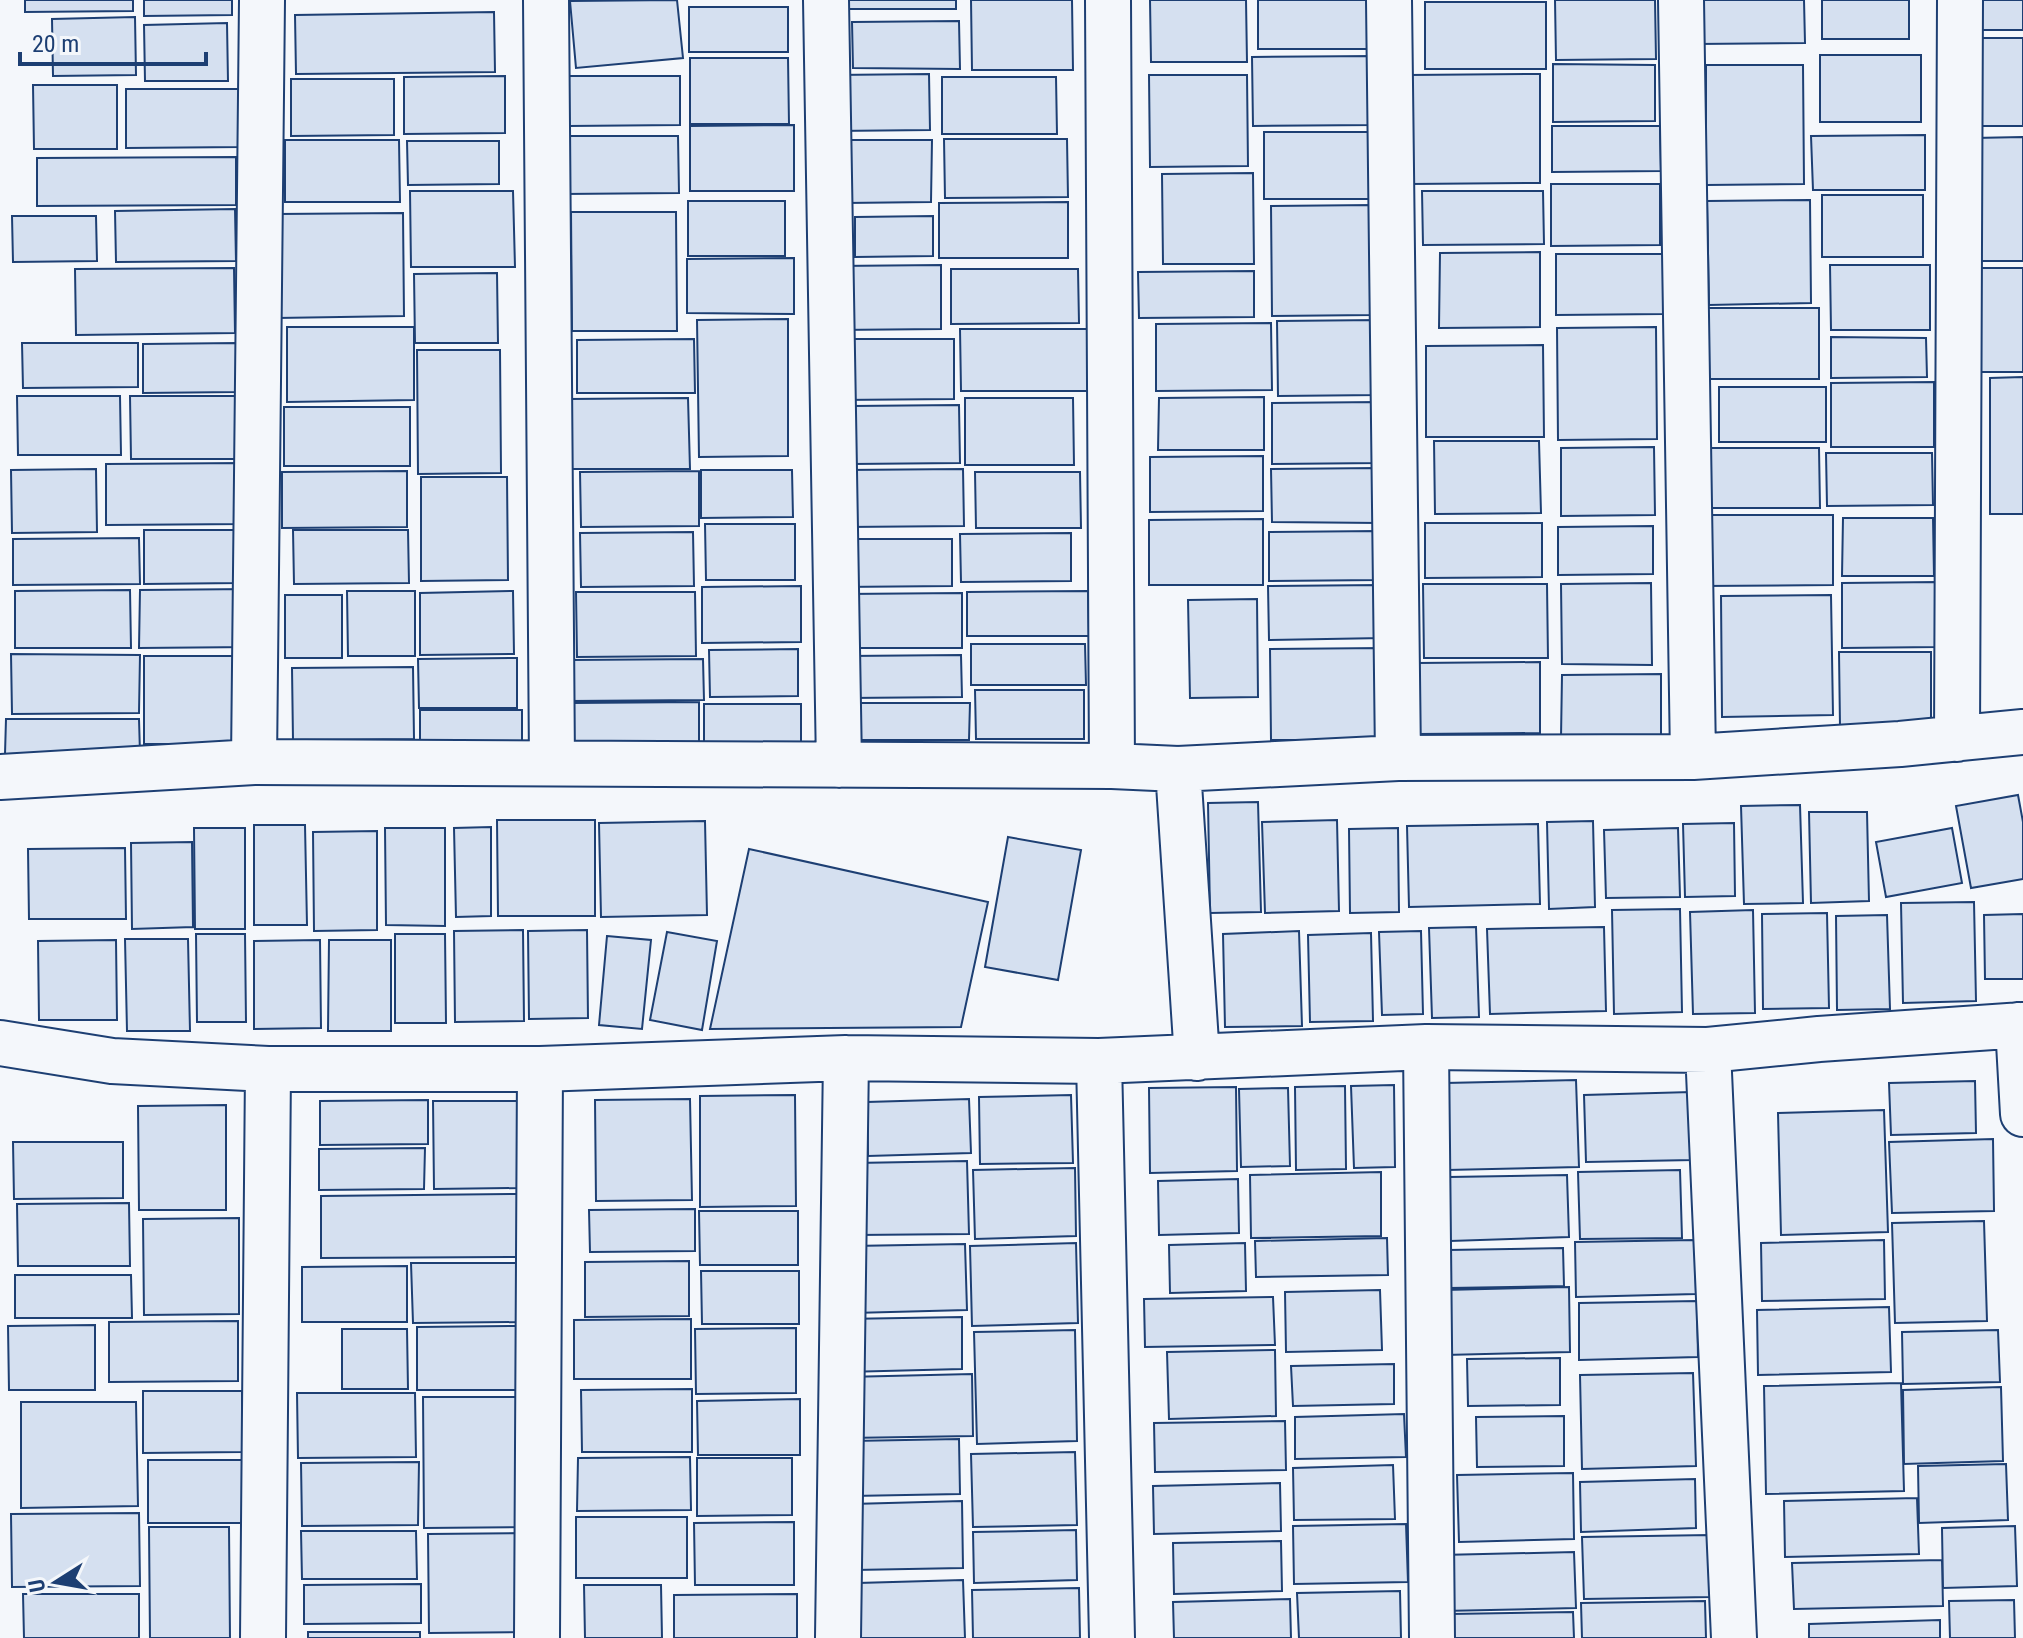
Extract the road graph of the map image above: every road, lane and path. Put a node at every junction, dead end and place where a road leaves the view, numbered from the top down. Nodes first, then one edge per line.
1 (262, 0) edge
2 (546, 0) edge
3 (826, 0) edge
4 (1108, 0) edge
5 (1389, 0) edge
6 (1681, 0) edge
7 (1960, 0) edge
8 (2023, 732) edge
9 (1957, 739) junction
10 (1693, 757) junction
11 (1398, 758) junction
12 (254, 762) junction
13 (552, 762) junction
14 (839, 765) junction
15 (1112, 766) junction
16 (1178, 769) junction
17 (0, 777) edge
18 (2020, 1025) edge
19 (0, 1043) edge
20 (1426, 1047) junction
21 (1708, 1050) junction
22 (846, 1058) junction
23 (1197, 1058) junction
24 (1099, 1061) junction
25 (268, 1069) junction
26 (540, 1069) junction
27 (2023, 1114) edge
28 (263, 1638) edge
29 (537, 1638) edge
30 (838, 1638) edge
31 (1112, 1638) edge
32 (1432, 1638) edge
33 (1734, 1638) edge

1 - 12 street
2 - 13 street
3 - 14 street
4 - 15 street
5 - 11 street
6 - 10 street
7 - 9 street
8 - 9 street
9 - 10 street
10 - 11 street
11 - 16 street
12 - 13 street
12 - 17 street
13 - 14 street
14 - 15 street
15 - 16 street
16 - 23 street
18 - 21 street
18 - 27 street
19 - 25 street
20 - 21 street
20 - 23 street
20 - 32 street
21 - 33 street
22 - 24 street
22 - 26 street
22 - 30 street
23 - 24 street
24 - 31 street
25 - 26 street
25 - 28 street
26 - 29 street

